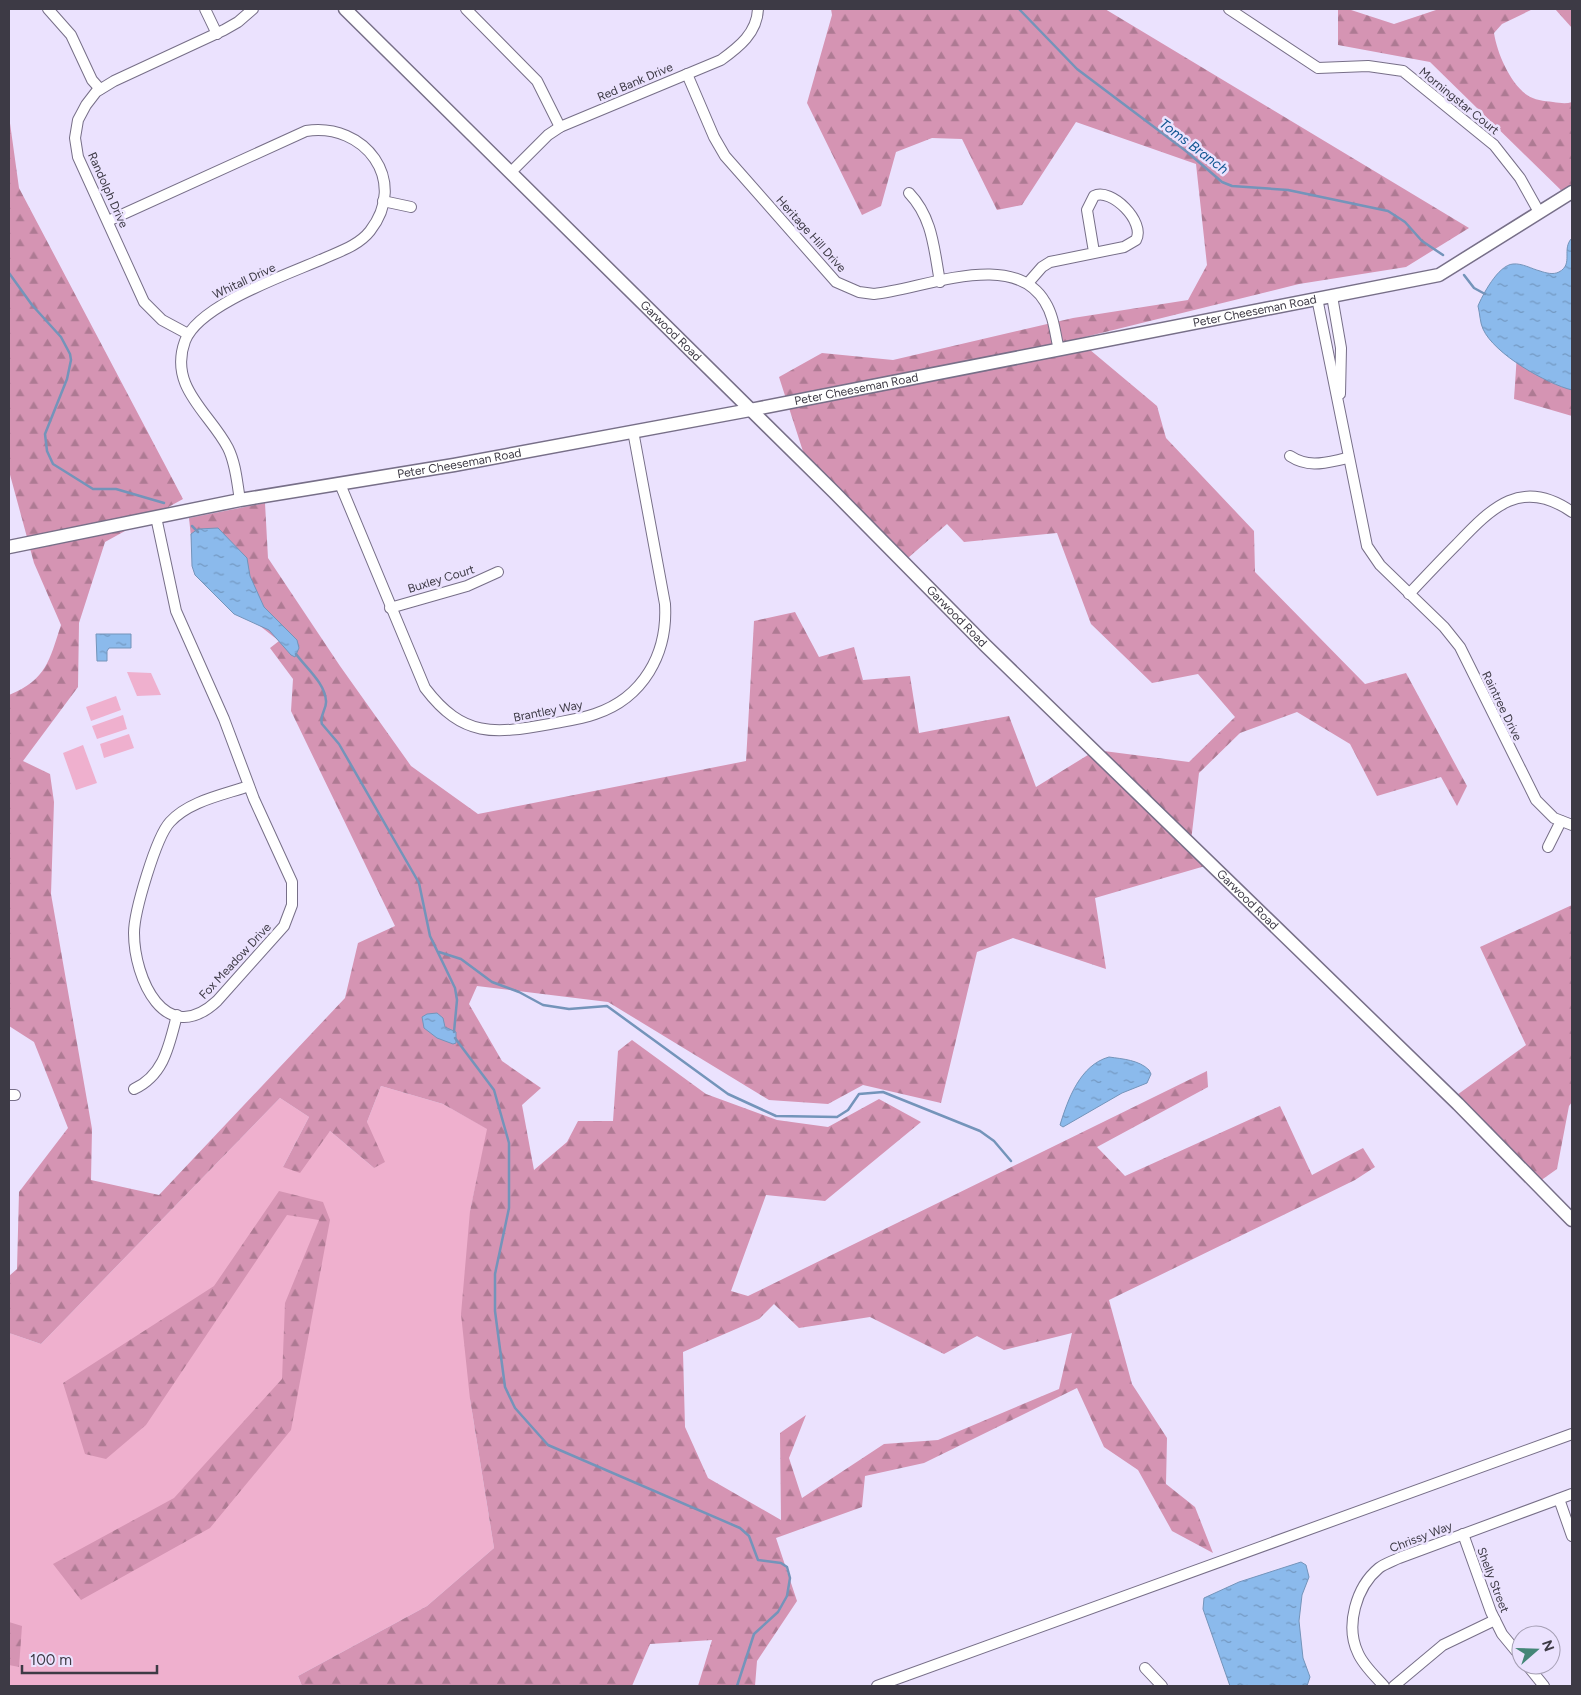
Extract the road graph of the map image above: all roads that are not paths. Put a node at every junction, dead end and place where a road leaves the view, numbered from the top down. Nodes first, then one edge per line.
1 (48, 9) edge
2 (205, 9) edge
3 (253, 9) edge
4 (345, 9) edge
5 (466, 9) edge
6 (758, 9) edge
7 (1229, 9) edge
8 (217, 34) junction
9 (687, 74) junction
10 (100, 89) junction
11 (560, 127) junction
12 (511, 172) junction
13 (1572, 192) edge
14 (909, 194) dead end
15 (383, 201) junction
16 (412, 207) dead end
17 (1539, 212) junction
18 (108, 221) junction
19 (1094, 252) junction
20 (940, 282) junction
21 (1028, 284) junction
22 (1332, 296) junction
23 (1317, 298) junction
24 (188, 334) junction
25 (1059, 350) junction
26 (750, 410) junction
27 (1342, 422) junction
28 (633, 431) junction
29 (1290, 456) dead end
30 (1348, 458) junction
31 (340, 484) junction
32 (240, 500) junction
33 (1572, 512) edge
34 (156, 517) junction
35 (9, 547) edge
36 (498, 572) dead end
37 (1409, 594) junction
38 (390, 608) junction
39 (249, 786) junction
40 (1560, 821) junction
41 (1572, 825) edge
42 (1548, 847) dead end
43 (177, 1016) junction
44 (134, 1089) dead end
45 (1570, 1213) edge
46 (1572, 1434) edge
47 (1572, 1494) edge
48 (1559, 1499) junction
49 (1462, 1534) junction
50 (1572, 1536) edge
51 (1495, 1620) junction
52 (1511, 1645) edge
53 (1145, 1668) dead end
54 (877, 1686) edge
55 (1162, 1686) edge
56 (1384, 1686) edge
57 (1394, 1686) edge

1 - 10 street
2 - 8 street
3 - 8 street, Randolph Drive
4 - 12 street, Garwood Road
5 - 11 street
6 - 9 street, Red Bank Drive
7 - 17 street, Morningstar Court
8 - 10 street, Randolph Drive
9 - 11 street, Red Bank Drive
9 - 20 street, Heritage Hill Drive
10 - 18 street, Randolph Drive
11 - 12 street, Red Bank Drive
12 - 26 street, Garwood Road
13 - 17 street, Peter Cheeseman Road
14 - 20 street
15 - 16 street
15 - 18 street, Whitall Drive
15 - 24 street, Whitall Drive
17 - 22 street, Peter Cheeseman Road
18 - 24 street, Randolph Drive
19 - 19 street
19 - 21 street
20 - 21 street, Heritage Hill Drive
21 - 25 street, Heritage Hill Drive
22 - 23 street, Peter Cheeseman Road
22 - 27 street, Raintree Drive
23 - 25 street, Peter Cheeseman Road
23 - 27 street, Raintree Drive
24 - 32 street, Whitall Drive
25 - 26 street, Peter Cheeseman Road
26 - 28 street, Peter Cheeseman Road
26 - 45 street, Garwood Road
27 - 30 street, Raintree Drive
28 - 31 street, Peter Cheeseman Road
28 - 38 street, Brantley Way
29 - 30 street
30 - 37 street, Raintree Drive
31 - 32 street, Peter Cheeseman Road
31 - 38 street, Brantley Way
32 - 34 street, Peter Cheeseman Road
33 - 37 street
34 - 35 street, Peter Cheeseman Road
34 - 39 street, Fox Meadow Drive
36 - 38 street, Buxley Court
37 - 40 street, Raintree Drive
39 - 43 street, Fox Meadow Drive
39 - 43 street
40 - 41 street, Raintree Drive
40 - 42 street
43 - 44 street
46 - 54 street
47 - 48 street, Chrissy Way
48 - 49 street, Chrissy Way
48 - 50 street
49 - 51 street, Shelly Street
49 - 56 street, Chrissy Way
51 - 52 street, Shelly Street
51 - 57 street
53 - 55 street

